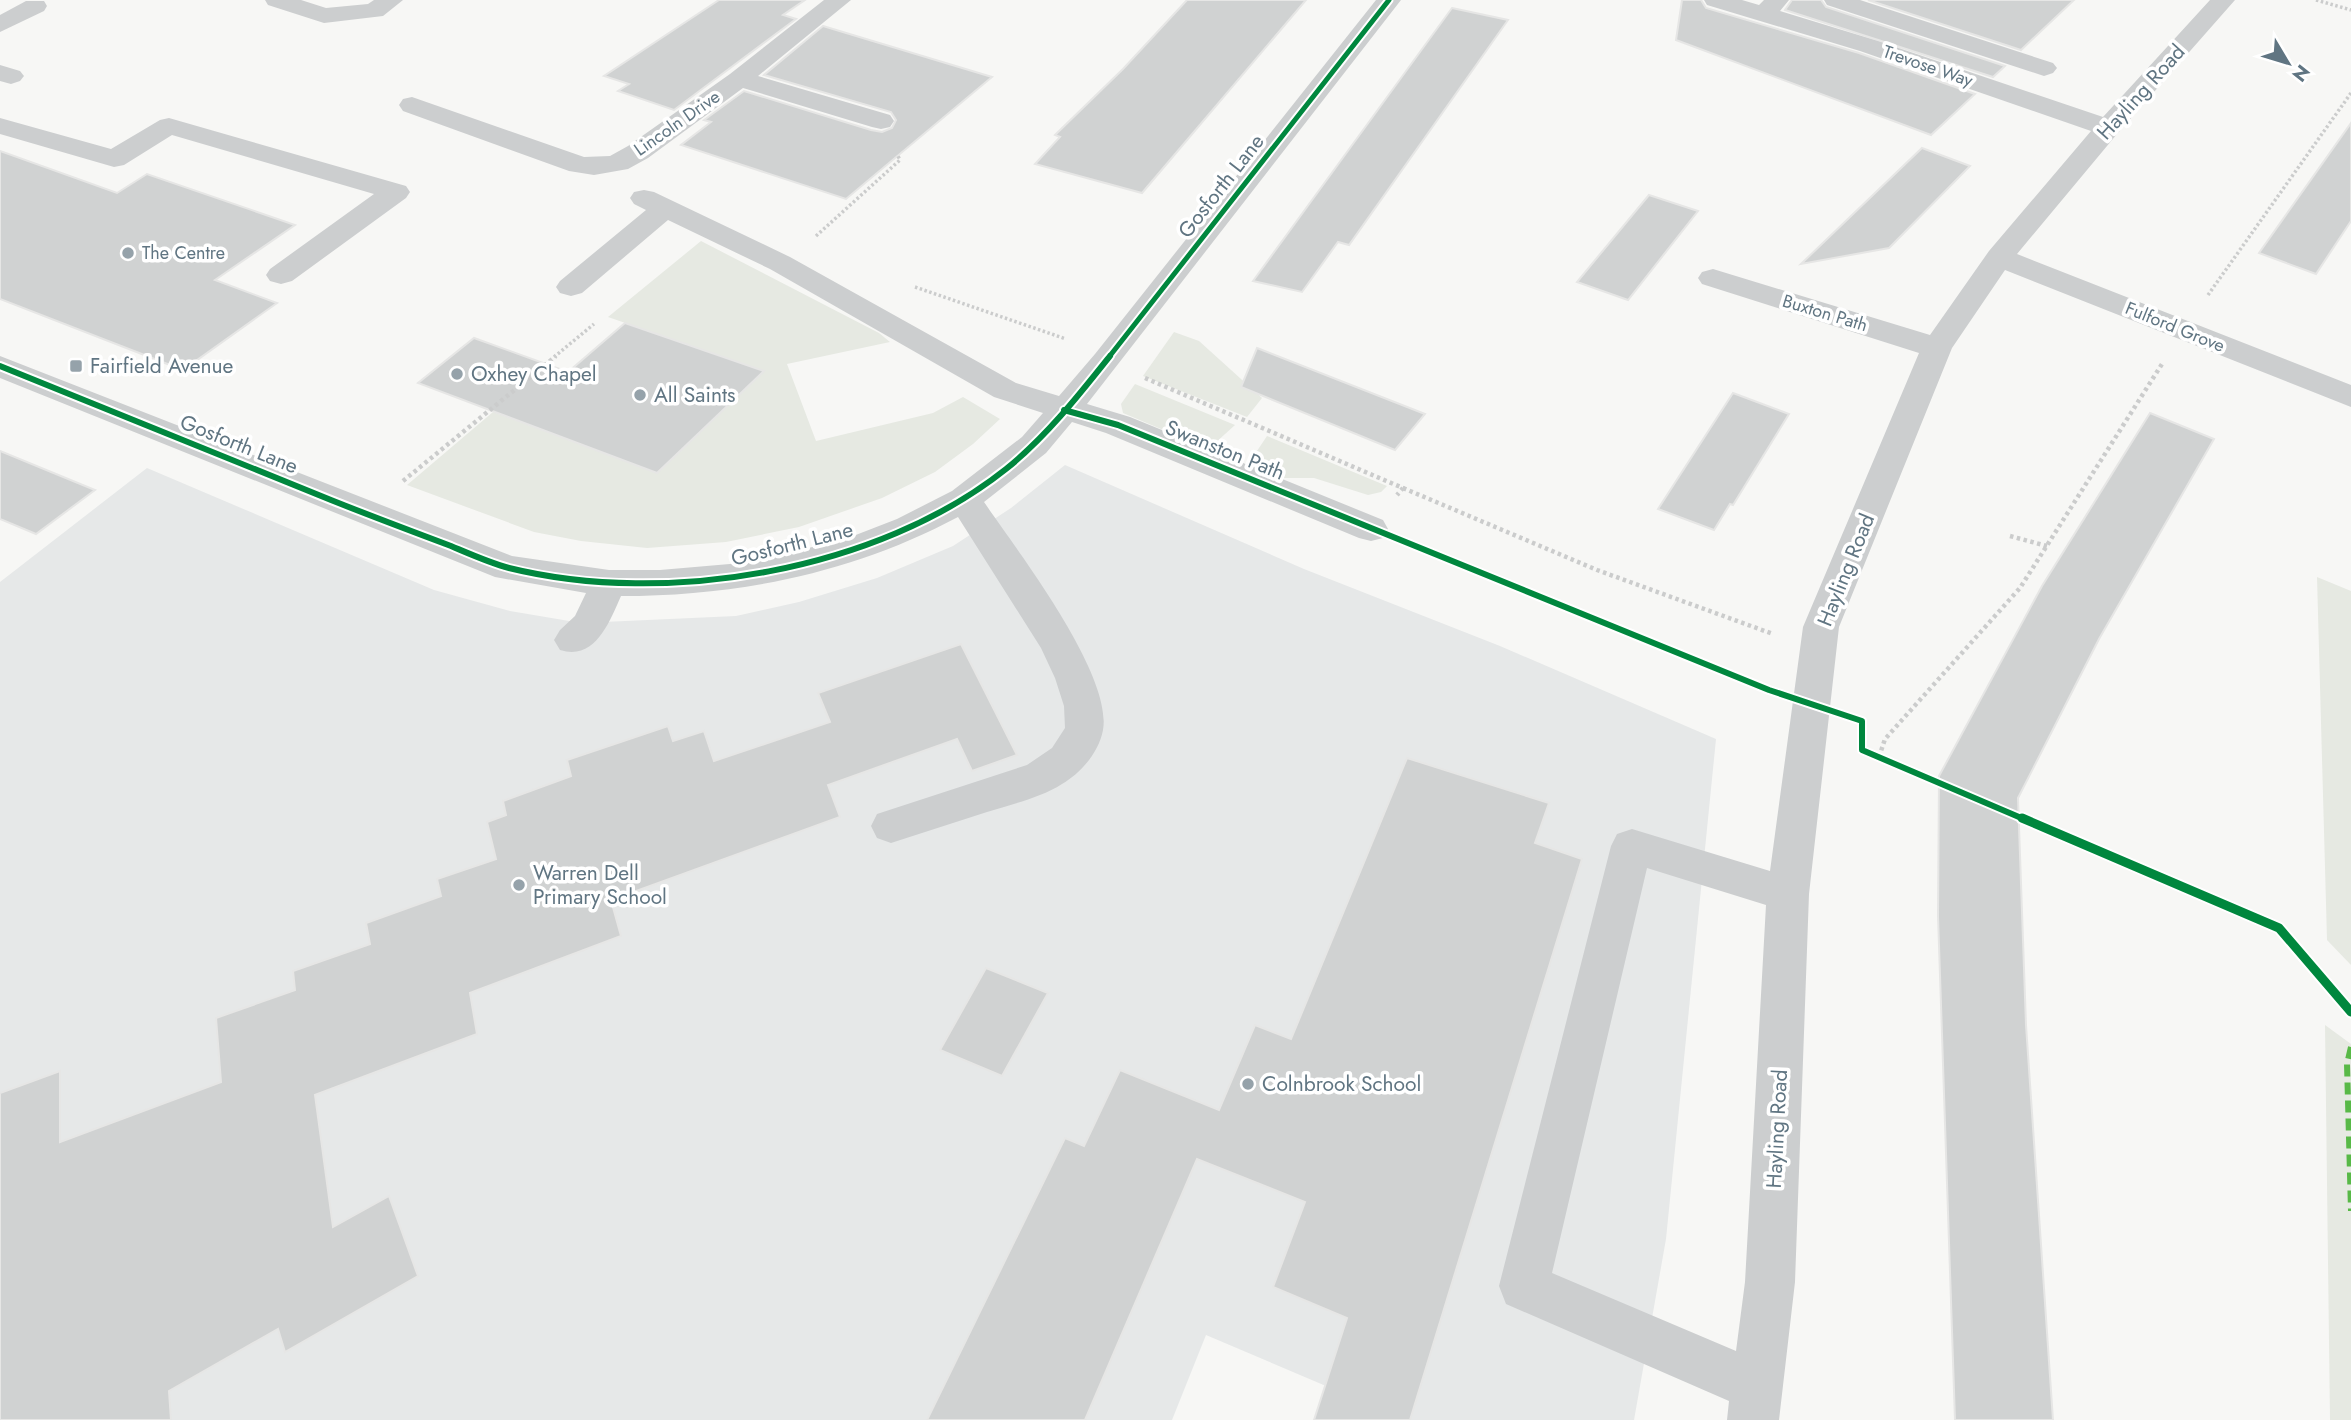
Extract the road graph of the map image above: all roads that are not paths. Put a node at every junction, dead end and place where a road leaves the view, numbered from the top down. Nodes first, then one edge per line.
1 (277, 0) edge
2 (391, 0) edge
3 (839, 0) edge
4 (1390, 0) edge
5 (1716, 0) edge
6 (1836, 0) edge
7 (2223, 0) edge
8 (35, 6) dead end
9 (1770, 7) edge
10 (0, 25) edge
11 (2044, 68) dead end
12 (739, 79) junction
13 (412, 105) dead end
14 (881, 121) road end
15 (0, 126) edge
16 (2108, 128) junction
17 (1998, 257) junction
18 (281, 275) dead end
19 (1713, 278) dead end
20 (571, 287) dead end
21 (1937, 348) junction
22 (0, 366) edge
23 (2351, 397) edge
24 (1064, 410) junction
25 (964, 499) junction
26 (1371, 529) dead end
27 (609, 583) junction
28 (573, 640) dead end
29 (891, 826) dead end
30 (1788, 894) junction
31 (1755, 1403) edge

1 - 2 street
3 - 12 street, Lincoln Drive
4 - 24 street, Gosforth Lane
5 - 9 street, Trevose Way
6 - 11 street
7 - 16 street, Hayling Road
8 - 10 street
9 - 16 street, Trevose Way
12 - 13 street, Lincoln Drive
12 - 14 street
15 - 18 street
16 - 17 street, Hayling Road
17 - 21 street, Hayling Road
17 - 23 street, Fulford Grove
19 - 21 street, Buxton Path
20 - 24 street, Swanston Path
21 - 30 street, Hayling Road
22 - 27 street, Gosforth Lane
24 - 25 street, Gosforth Lane
24 - 26 street, Swanston Path
25 - 27 street, Gosforth Lane
25 - 29 street
27 - 28 street
30 - 31 street, Hayling Road
30 - 31 street

